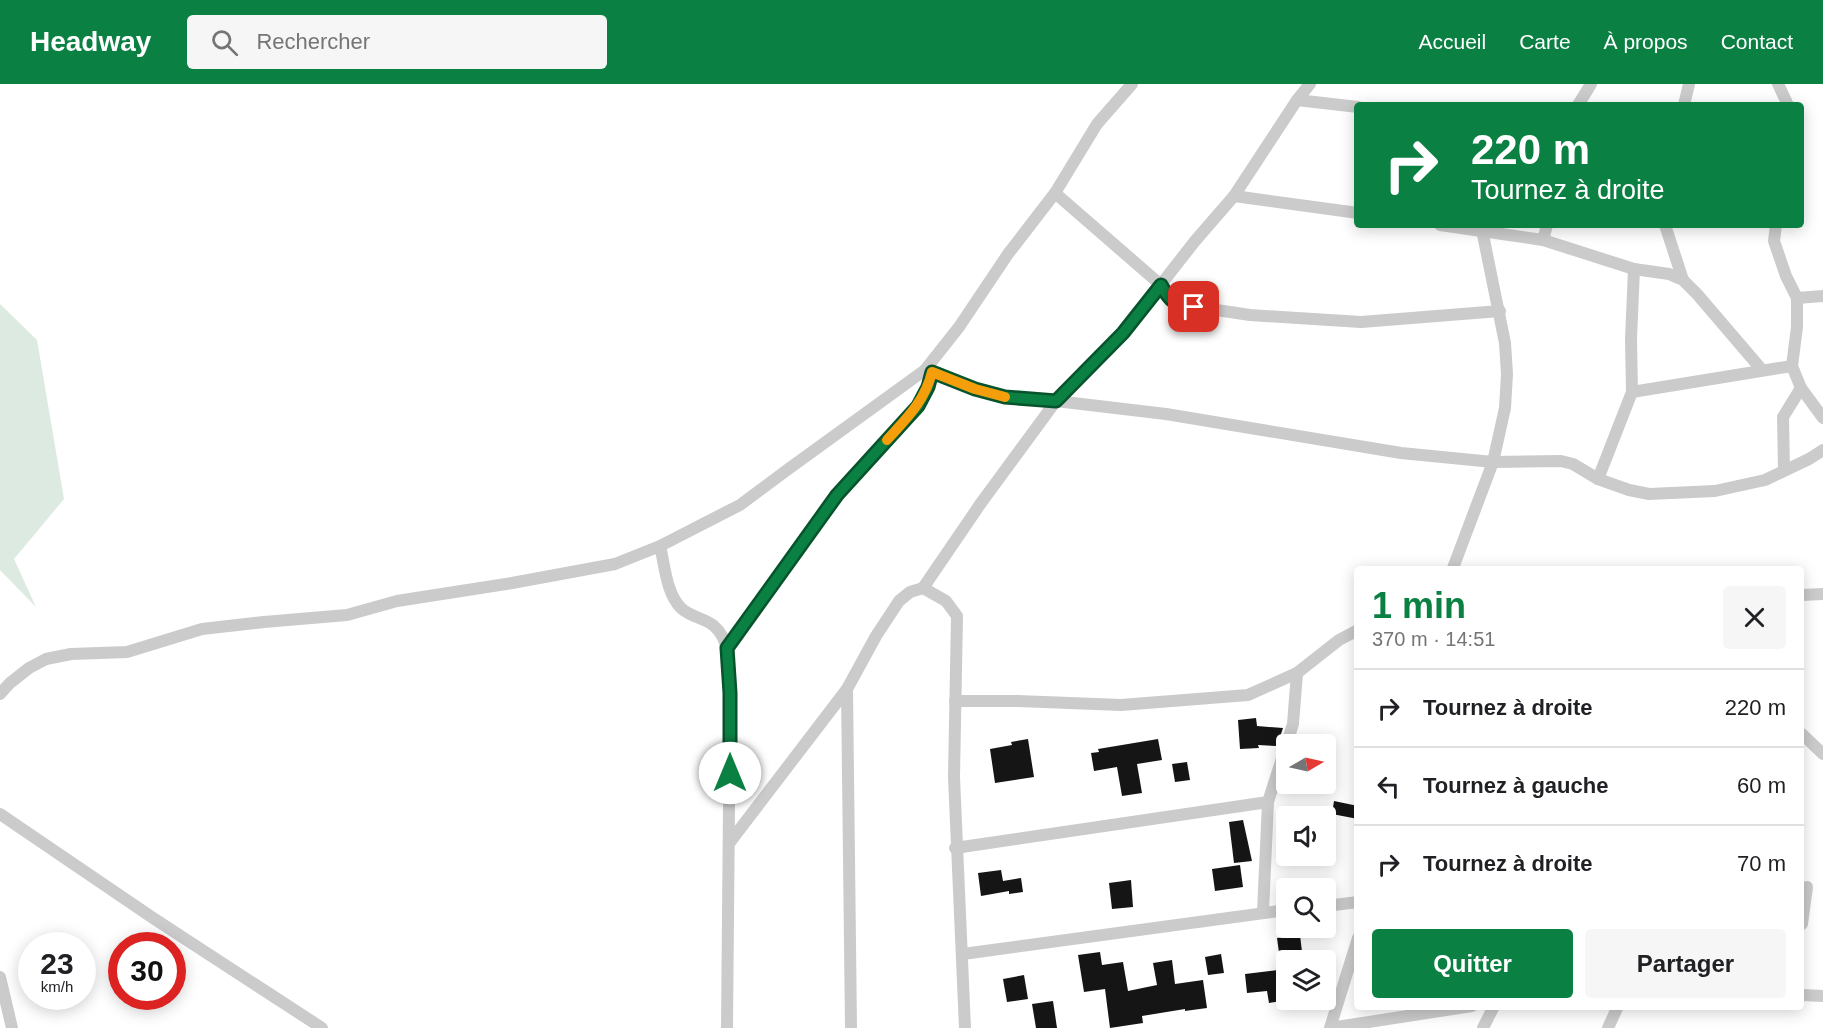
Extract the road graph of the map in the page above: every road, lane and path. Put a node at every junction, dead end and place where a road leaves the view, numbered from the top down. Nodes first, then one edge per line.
1 (1132, 84) edge
2 (1310, 84) edge
3 (1591, 84) edge
4 (1689, 84) edge
5 (1778, 84) edge
6 (1297, 100) junction
7 (1580, 102) edge
8 (1685, 102) edge
9 (1787, 102) edge
10 (1354, 107) edge
11 (1055, 193) junction
12 (1234, 196) junction
13 (1354, 212) edge
14 (1481, 228) edge
15 (1546, 228) edge
16 (1666, 228) edge
17 (1776, 228) edge
18 (1543, 240) junction
19 (1634, 269) junction
20 (1683, 280) junction
21 (1161, 285) junction
22 (1823, 296) edge
23 (1797, 298) junction
24 (1500, 311) junction
25 (1792, 366) junction
26 (1762, 370) junction
27 (928, 371) junction
28 (1802, 388) junction
29 (1632, 392) junction
30 (1056, 401) junction
31 (1823, 418) edge
32 (1823, 450) edge
33 (1493, 462) junction
34 (1784, 470) junction
35 (1598, 479) junction
36 (660, 546) junction
37 (1454, 566) edge
38 (923, 588) junction
39 (1823, 594) edge
40 (1804, 595) edge
41 (1354, 632) edge
42 (727, 648) junction
43 (1297, 673) junction
44 (847, 689) junction
45 (0, 694) edge
46 (955, 701) junction
47 (1804, 736) edge
48 (1823, 754) edge
49 (1268, 802) junction
50 (0, 814) edge
51 (730, 842) junction
52 (956, 848) junction
53 (1807, 887) dead end
54 (1354, 902) edge
55 (1336, 905) edge
56 (1804, 909) edge
57 (1276, 911) edge
58 (1263, 912) junction
59 (1354, 951) edge
60 (963, 954) junction
61 (0, 977) edge
62 (1804, 995) edge
63 (1823, 996) edge
64 (1446, 1010) edge
65 (1492, 1010) edge
66 (1616, 1010) edge
67 (12, 1028) edge
68 (322, 1028) edge
69 (727, 1028) edge
70 (851, 1028) edge
71 (965, 1028) edge
72 (1330, 1028) edge
73 (1483, 1028) edge
74 (1608, 1028) edge

1 - 11 street
2 - 6 street
3 - 7 street
4 - 8 street
5 - 9 street
6 - 10 street
6 - 12 street
11 - 21 street
11 - 27 street
12 - 13 street
12 - 21 street
14 - 18 street
14 - 24 street
15 - 18 street
16 - 20 street
17 - 23 street
18 - 19 street
19 - 20 street
19 - 29 street
20 - 26 street
21 - 24 street
21 - 30 street
22 - 23 street
23 - 25 street
24 - 33 street
25 - 26 street
25 - 28 street
26 - 29 street
27 - 30 street
27 - 36 street
27 - 42 street
28 - 31 street
28 - 34 street
29 - 35 street
30 - 33 street
30 - 38 street
32 - 34 street
33 - 35 street
33 - 37 street
34 - 35 street
36 - 42 street
36 - 45 street
38 - 44 street
38 - 46 street
39 - 40 street
41 - 43 street
42 - 51 street
43 - 46 street
43 - 49 street
44 - 51 street
44 - 70 street
46 - 52 street
47 - 48 street
49 - 52 street
49 - 58 street
50 - 68 street
51 - 69 street
52 - 60 street
53 - 56 street
54 - 55 street
57 - 58 street
58 - 60 street
59 - 72 street
60 - 71 street
61 - 67 street
62 - 63 street
64 - 72 street
65 - 73 street
66 - 74 street

